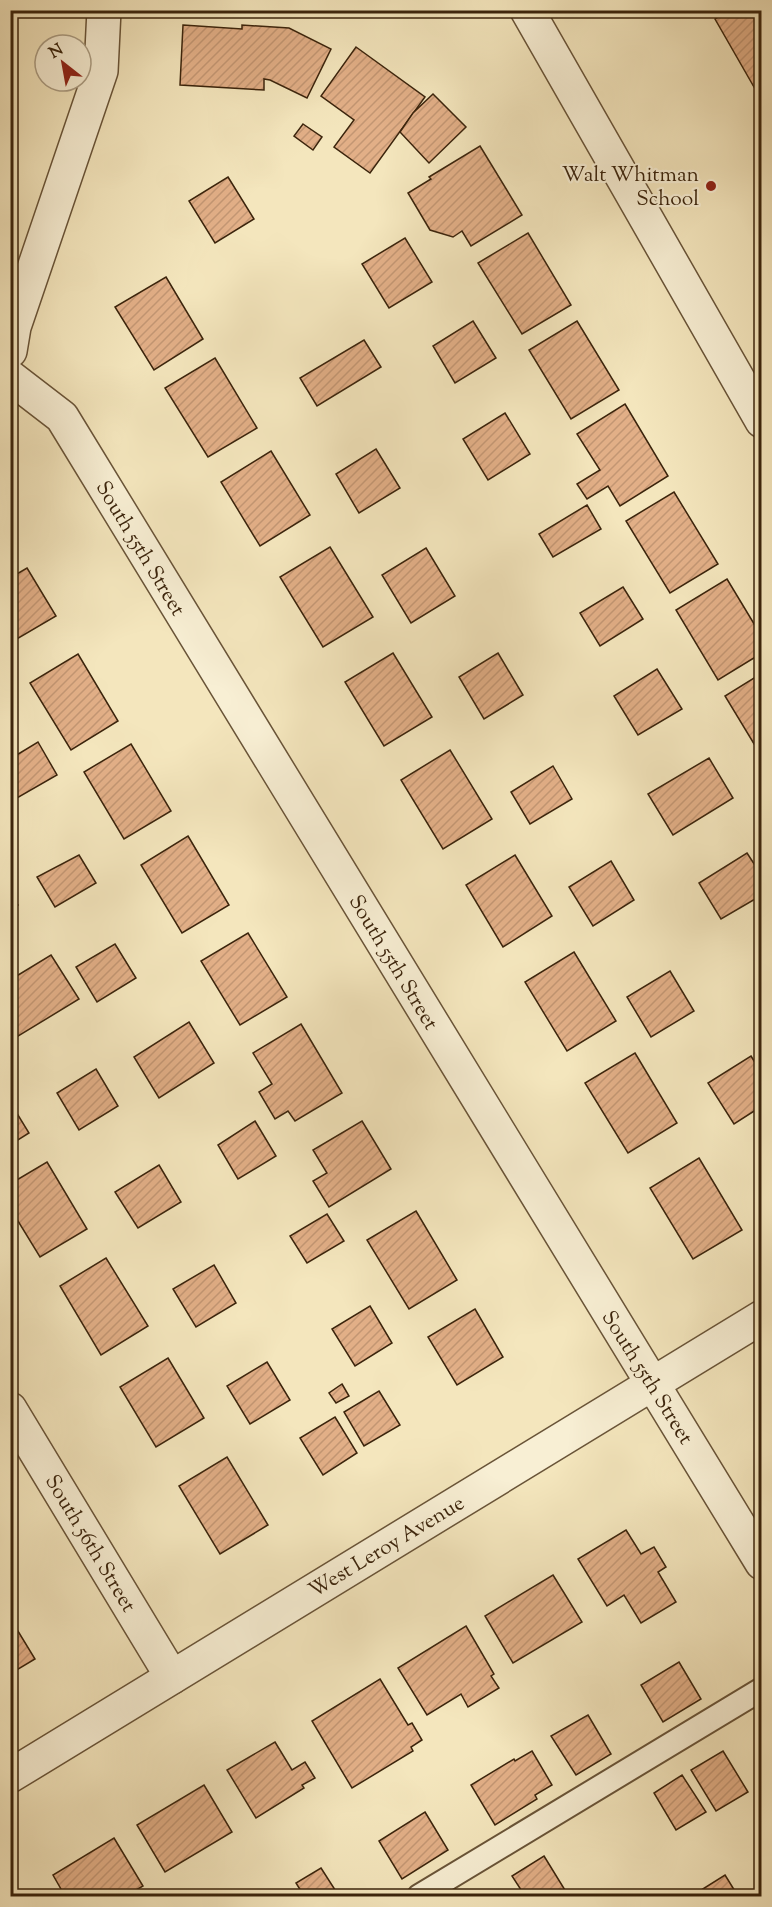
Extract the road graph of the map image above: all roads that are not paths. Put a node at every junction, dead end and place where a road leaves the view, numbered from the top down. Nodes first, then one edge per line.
1 (104, 10) edge
2 (527, 10) edge
3 (10, 351) edge
4 (10, 377) edge
5 (762, 422) edge
6 (762, 1317) edge
7 (651, 1384) junction
8 (10, 1409) edge
9 (762, 1563) edge
10 (172, 1677) junction
11 (762, 1689) edge
12 (10, 1776) edge
13 (419, 1896) edge

1 - 3 street
2 - 5 street
4 - 7 street, South 55th Street
6 - 7 street, West Leroy Avenue
7 - 9 street, South 55th Street
7 - 10 street, West Leroy Avenue
8 - 10 street, South 56th Street
10 - 12 street, West Leroy Avenue
11 - 13 lane

